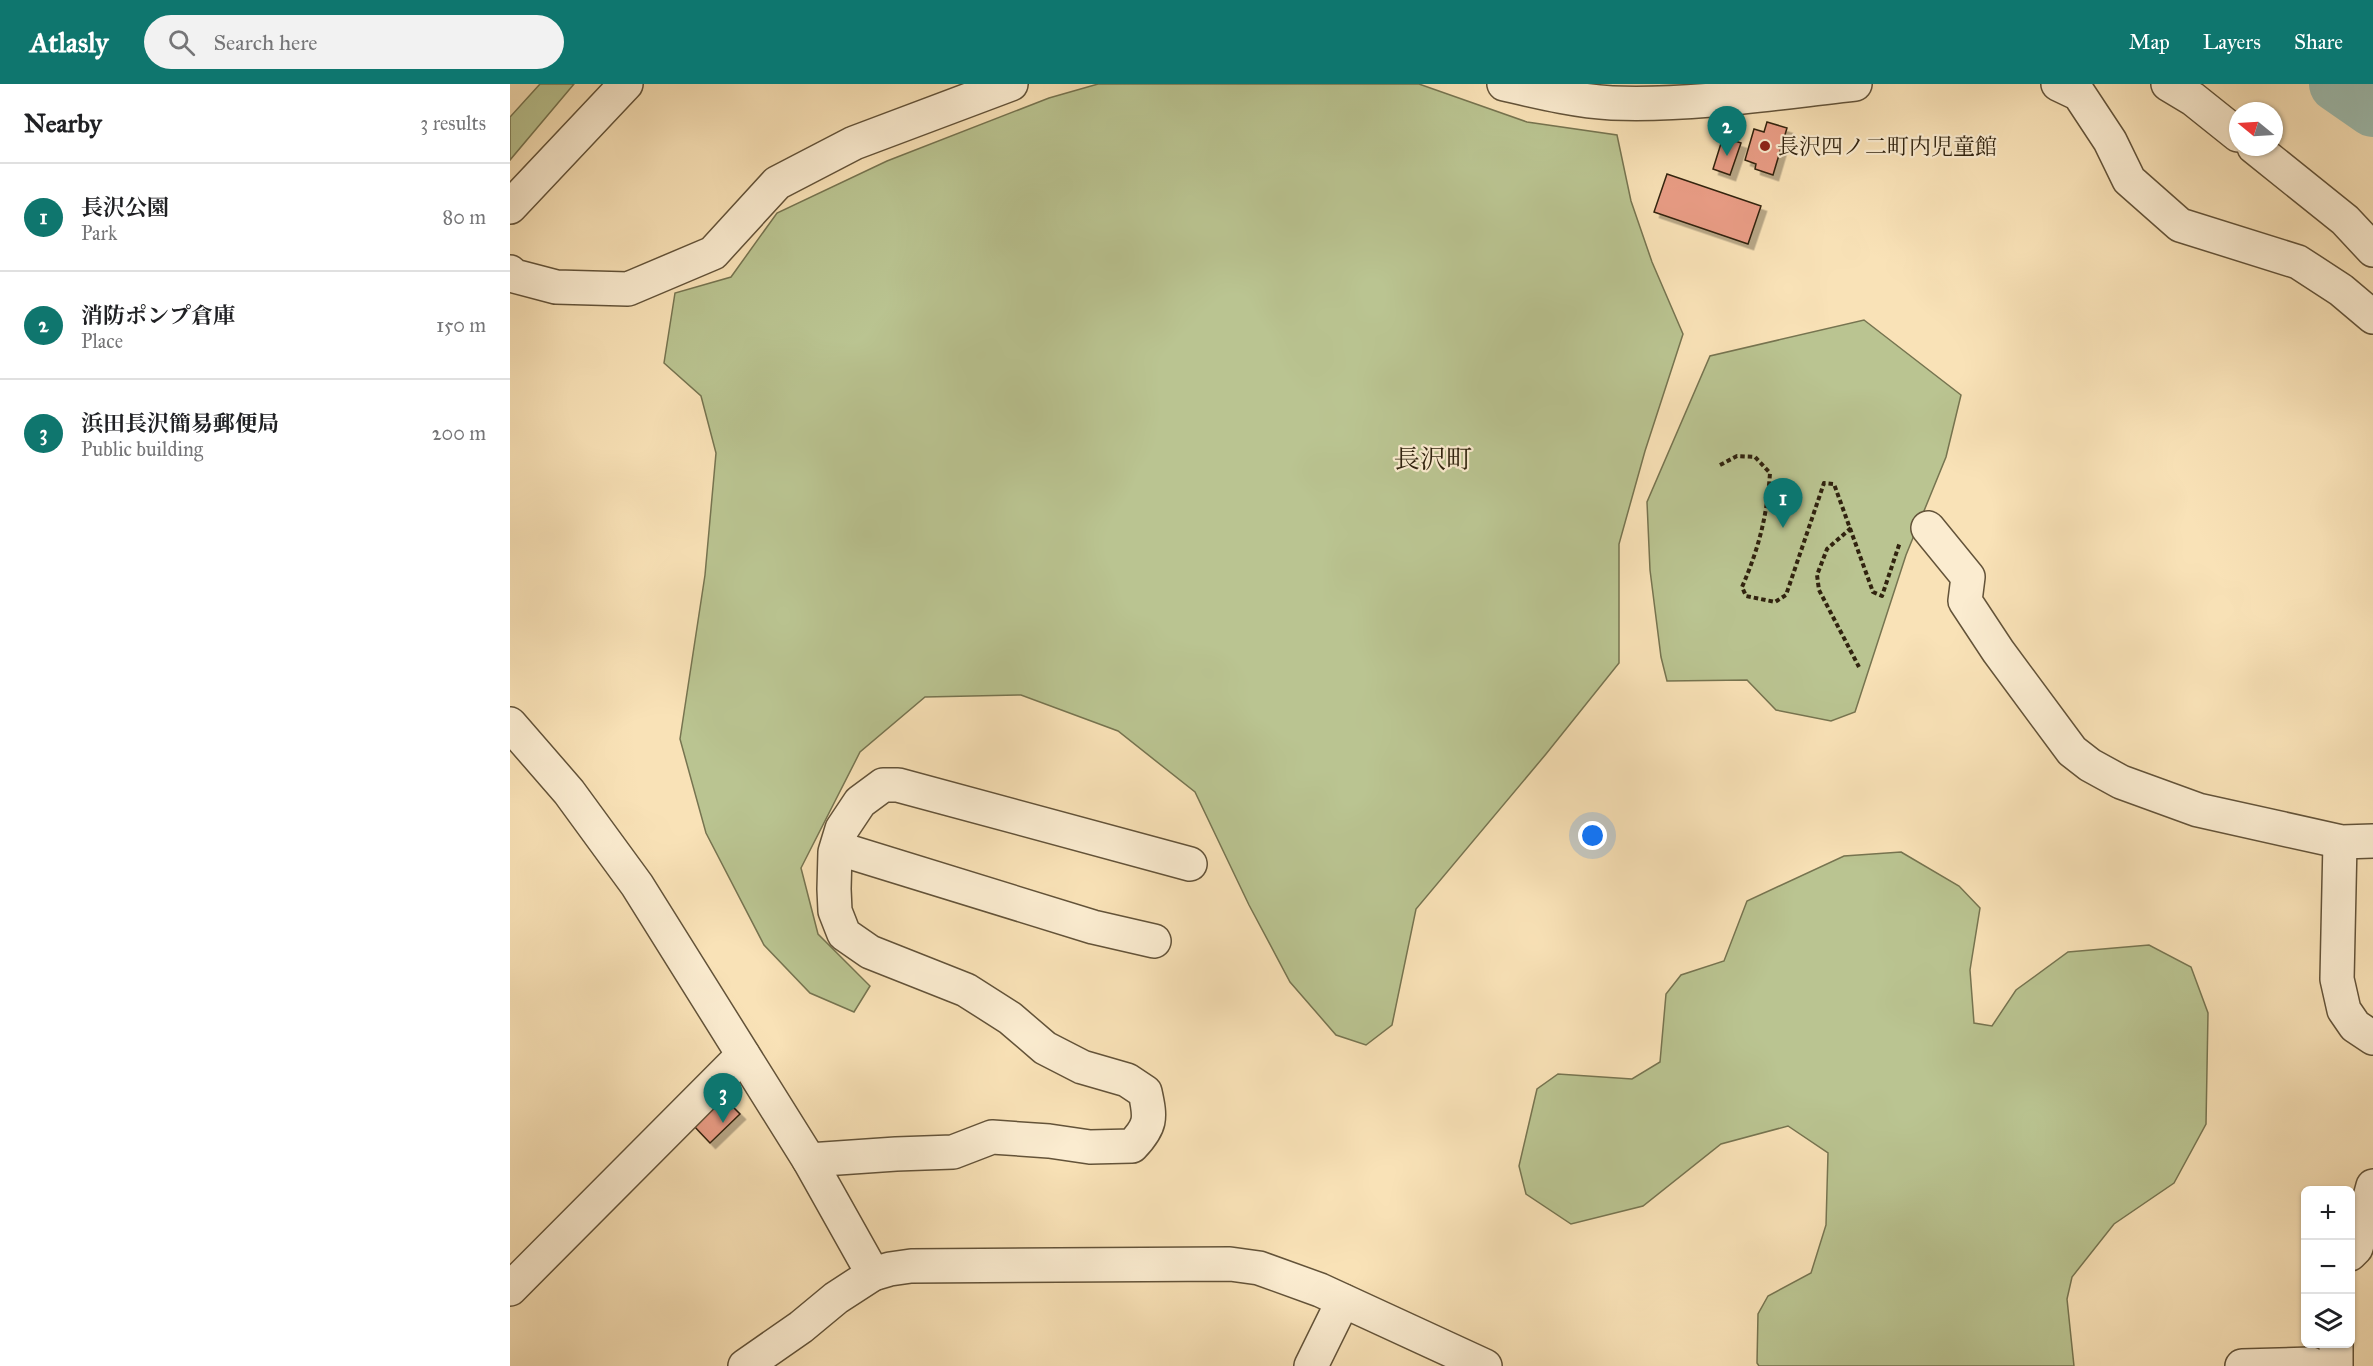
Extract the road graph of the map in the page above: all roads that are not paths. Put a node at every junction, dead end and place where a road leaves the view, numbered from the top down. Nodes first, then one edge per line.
1 (626, 84) edge
2 (1011, 84) edge
3 (1504, 84) edge
4 (1855, 84) edge
5 (2058, 84) edge
6 (2168, 84) edge
7 (2229, 128) edge
8 (2265, 156) edge
9 (510, 207) edge
10 (2373, 250) edge
11 (510, 272) edge
12 (2373, 317) edge
13 (1917, 534) road end
14 (510, 724) edge
15 (2373, 841) edge
16 (2340, 842) junction
17 (837, 848) junction
18 (1190, 864) dead end
19 (1154, 941) dead end
20 (2373, 1038) edge
21 (743, 1055) junction
22 (808, 1160) junction
23 (2373, 1186) edge
24 (2355, 1249) edge
25 (873, 1274) junction
26 (510, 1289) edge
27 (1343, 1301) junction
28 (2336, 1348) edge
29 (1474, 1361) edge
30 (745, 1366) edge
31 (1311, 1366) edge
32 (2242, 1366) edge
33 (2313, 1366) edge
34 (2336, 1366) edge

1 - 9 street
2 - 11 street
3 - 4 street
5 - 12 street
6 - 7 street
8 - 10 street
13 - 16 street
14 - 21 street
15 - 16 street
16 - 20 street
17 - 18 street
17 - 19 street
17 - 22 street
21 - 22 street
21 - 26 street
22 - 25 street
23 - 24 street
25 - 27 street
25 - 30 street
27 - 29 street
27 - 31 street
28 - 34 street
32 - 33 street

